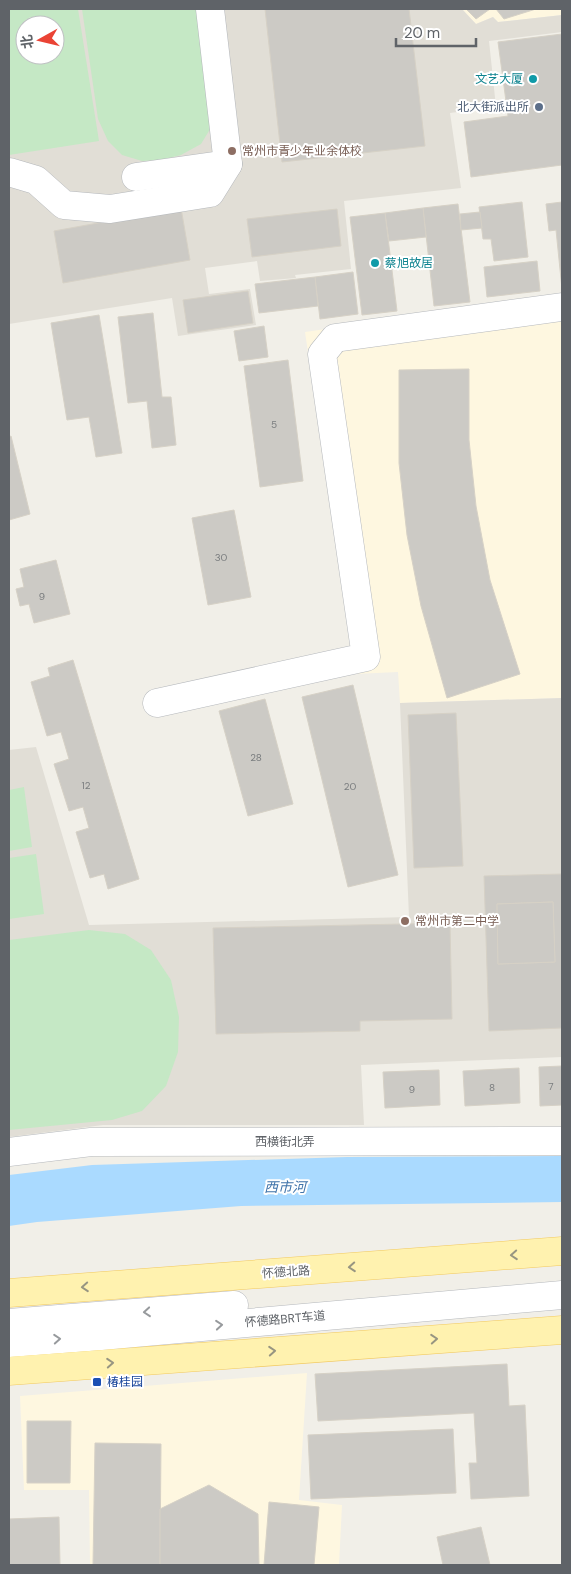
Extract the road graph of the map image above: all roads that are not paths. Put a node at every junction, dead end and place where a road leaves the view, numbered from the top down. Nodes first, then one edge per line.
1 (210, 9) edge
2 (228, 164) junction
3 (9, 172) edge
4 (136, 176) dead end
5 (562, 307) edge
6 (158, 703) dead end
7 (562, 1141) edge
8 (9, 1152) edge
9 (562, 1251) edge
10 (562, 1280) edge
11 (9, 1293) edge
12 (562, 1295) edge
13 (9, 1324) edge
14 (562, 1330) edge
15 (9, 1343) edge
16 (9, 1371) edge

1 - 2 street
2 - 3 street
2 - 4 street
5 - 6 street
7 - 8 street, 西横街北弄
9 -> 11 main road, 怀德北路
10 -> 13 street, 怀德路BRT车道
15 -> 12 street, 怀德路BRT车道
16 -> 14 main road

